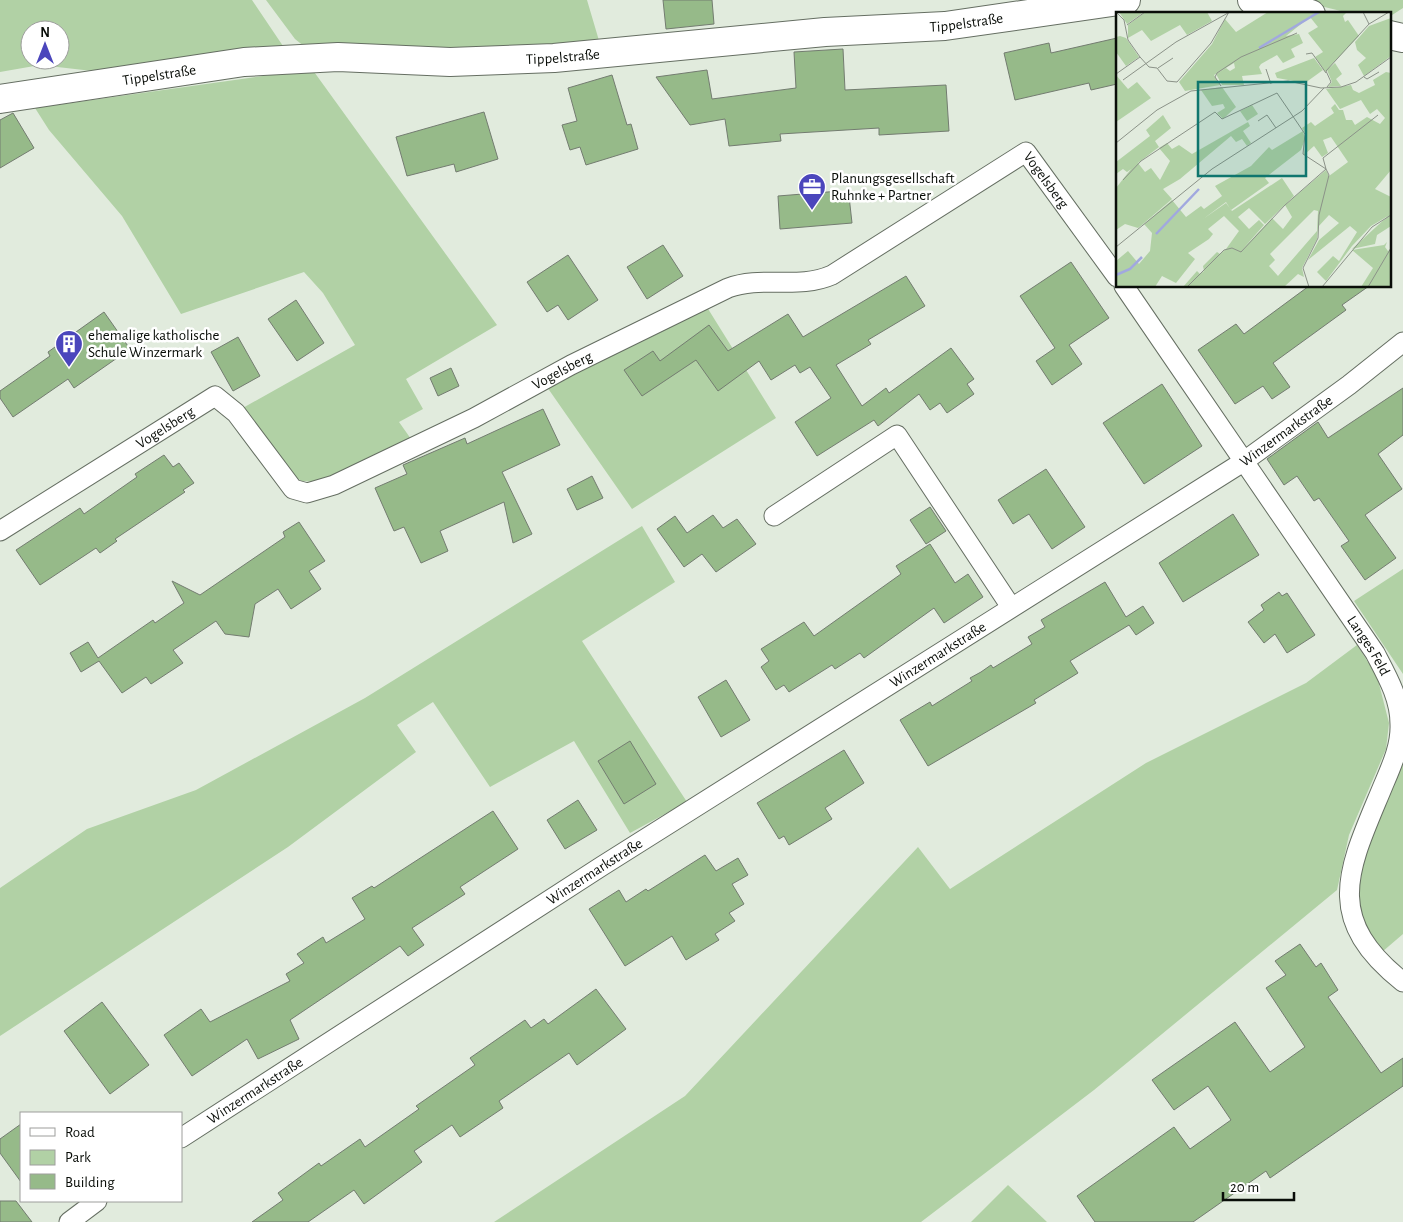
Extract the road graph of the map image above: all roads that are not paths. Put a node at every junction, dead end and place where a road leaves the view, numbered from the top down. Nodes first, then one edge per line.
1 (1126, 0) edge
2 (1252, 0) edge
3 (1303, 12) edge
4 (1390, 34) edge
5 (1403, 38) edge
6 (0, 99) edge
7 (1116, 276) edge
8 (1125, 288) edge
9 (1403, 342) edge
10 (1243, 462) junction
11 (774, 516) dead end
12 (0, 531) edge
13 (1010, 607) junction
14 (1403, 982) edge
15 (182, 1137) edge
16 (96, 1202) edge
17 (69, 1222) edge

1 - 6 street, Tippelstraße
2 - 3 street
4 - 5 street
7 - 12 street, Vogelsberg
8 - 10 street
9 - 10 street, Winzermarkstraße
10 - 13 street, Winzermarkstraße
10 - 14 street, Langes Feld
11 - 13 street
13 - 15 street, Winzermarkstraße
16 - 17 street

